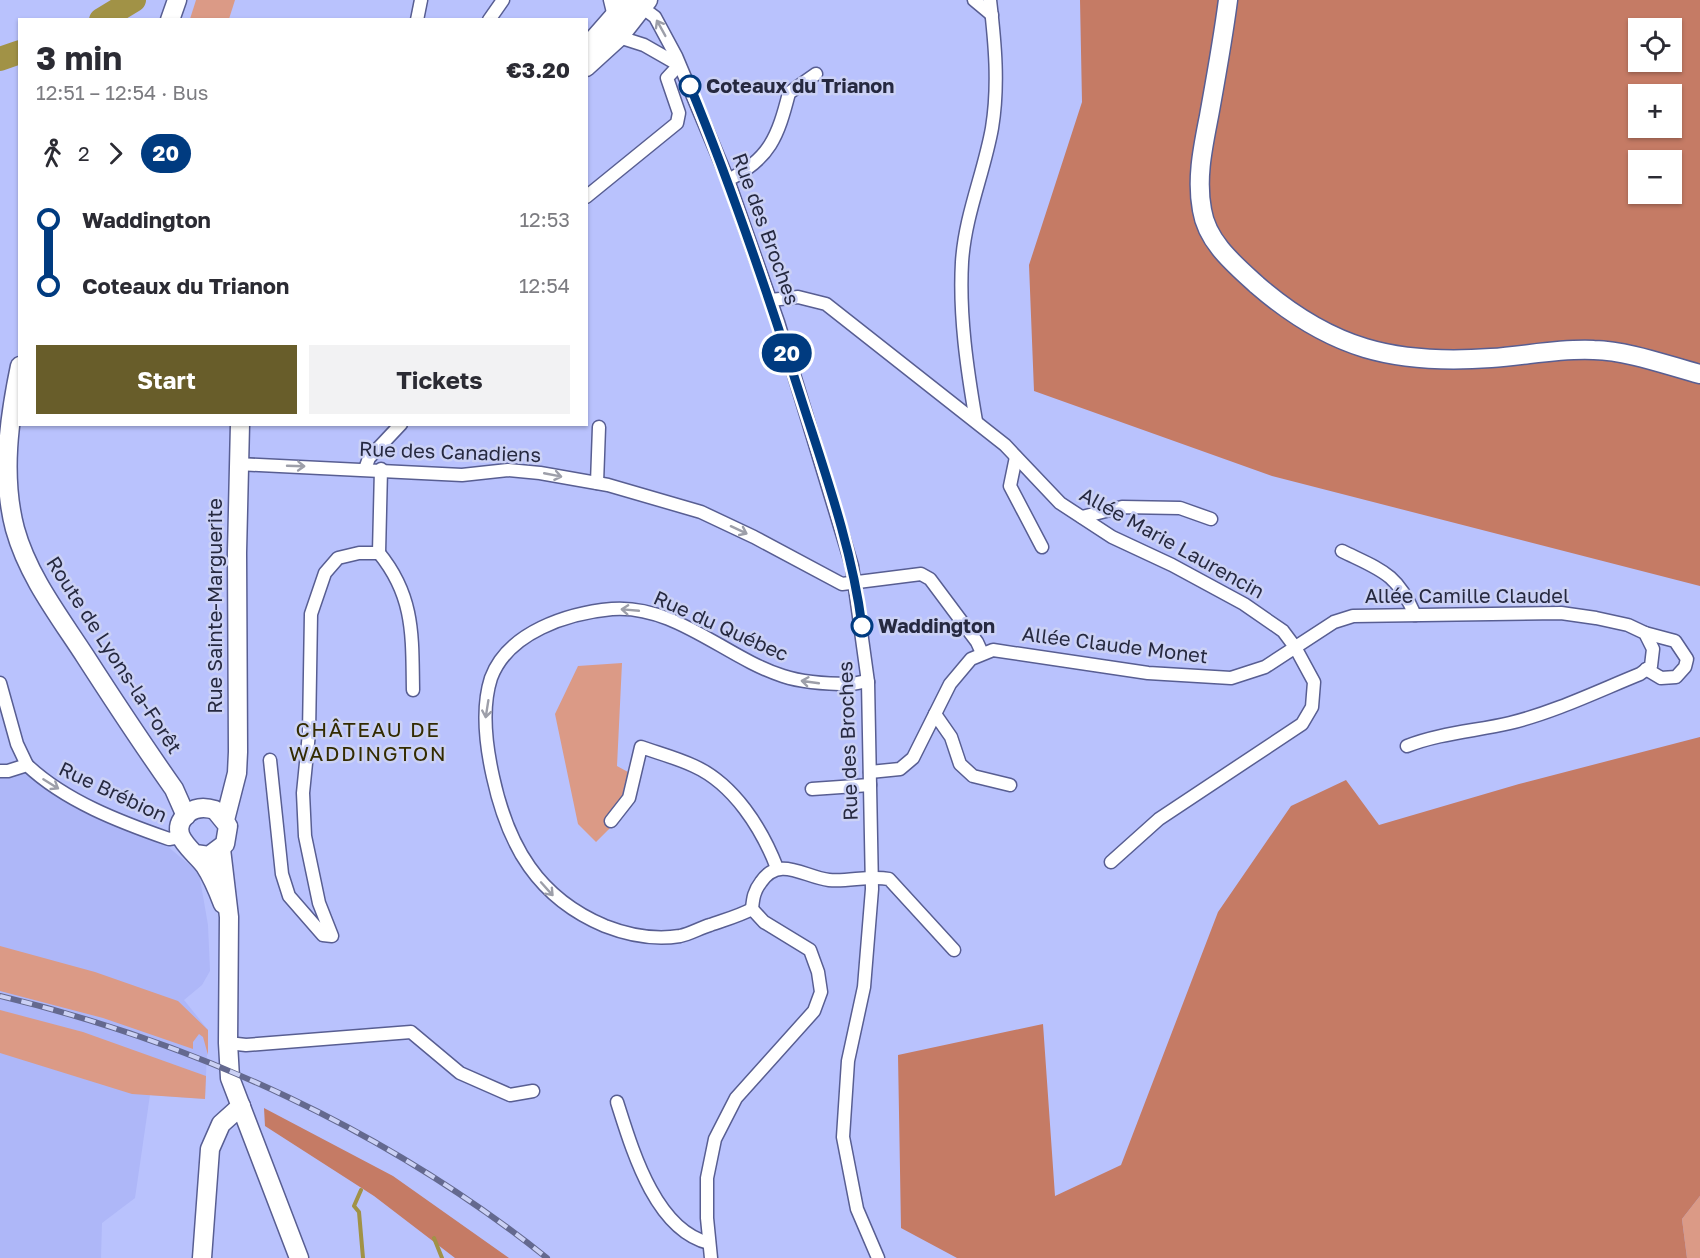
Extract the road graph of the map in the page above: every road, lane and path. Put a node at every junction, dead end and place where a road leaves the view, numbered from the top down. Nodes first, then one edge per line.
1 (177, 0) edge
2 (421, 0) edge
3 (503, 0) edge
4 (974, 0) edge
5 (990, 0) edge
6 (1228, 0) edge
7 (637, 2) edge
8 (612, 9) edge
9 (992, 15) junction
10 (171, 18) edge
11 (417, 18) edge
12 (490, 18) edge
13 (619, 37) junction
14 (588, 45) edge
15 (588, 65) edge
16 (679, 65) junction
17 (816, 74) dead end
18 (728, 180) junction
19 (588, 195) edge
20 (771, 300) junction
21 (1700, 374) edge
22 (18, 378) edge
23 (5, 419) edge
24 (976, 421) junction
25 (240, 426) edge
26 (399, 426) edge
27 (599, 427) dead end
28 (1017, 457) junction
29 (238, 464) junction
30 (365, 469) junction
31 (381, 469) junction
32 (597, 483) junction
33 (1082, 517) junction
34 (1211, 519) dead end
35 (1042, 547) dead end
36 (1342, 551) dead end
37 (379, 553) junction
38 (855, 584) junction
39 (1415, 615) junction
40 (1645, 633) junction
41 (1295, 647) junction
42 (982, 653) junction
43 (1646, 669) junction
44 (868, 682) junction
45 (0, 683) edge
46 (413, 690) dead end
47 (936, 714) junction
48 (1407, 746) dead end
49 (270, 760) dead end
50 (27, 765) junction
51 (0, 771) edge
52 (870, 779) junction
53 (1011, 785) dead end
54 (812, 789) dead end
55 (206, 813) junction
56 (611, 821) dead end
57 (180, 837) junction
58 (221, 849) junction
59 (195, 854) junction
60 (1111, 862) dead end
61 (777, 868) junction
62 (871, 878) junction
63 (752, 909) junction
64 (229, 917) junction
65 (954, 950) dead end
66 (228, 1043) junction
67 (533, 1091) dead end
68 (617, 1102) dead end
69 (241, 1106) junction
70 (249, 1127) junction
71 (215, 1138) junction
72 (709, 1243) junction
73 (202, 1258) edge
74 (299, 1258) edge
75 (711, 1258) edge
76 (878, 1258) edge

1 - 10 main road
2 - 11 street
3 - 12 street
4 - 9 street
5 - 9 street
6 - 21 main road
7 - 8 main road
7 - 13 main road
16 -> 7 street, Rue des Broches
8 - 13 street
8 - 14 main road
9 - 24 street
13 - 15 main road
13 - 16 street
16 - 18 street, Rue des Broches
16 - 19 street
17 - 18 street
18 - 20 street, Rue des Broches
20 - 24 street, Allée Marie Laurencin
20 - 38 street, Rue des Broches
22 - 23 main road, Route de Lyons-la-Forêt
23 - 55 main road, Route de Lyons-la-Forêt
24 - 28 street, Allée Marie Laurencin
25 - 29 main road, Rue Sainte-Marguerite
26 - 30 street
27 - 32 street
28 - 33 street, Allée Marie Laurencin
28 - 35 street
29 -> 30 street, Rue des Canadiens
29 - 55 main road, Rue Sainte-Marguerite
30 - 31 street, Rue des Canadiens
31 -> 32 street, Rue des Canadiens
31 - 37 street
32 -> 38 street, Rue des Canadiens
33 - 34 street
33 - 41 street, Allée Marie Laurencin
36 - 39 street
37 - 46 street
37 - 49 street
38 - 42 street
38 - 44 street, Rue des Broches
39 - 40 street, Allée Camille Claudel
39 - 41 street, Allée Camille Claudel
40 - 43 street
40 - 43 street, Allée Camille Claudel
41 - 42 street, Allée Claude Monet
41 - 60 street, Allée Marie Laurencin
42 - 47 street
43 - 48 street
44 - 52 street, Rue des Broches
44 -> 63 street, Rue du Québec
45 - 50 street
47 - 52 street
47 - 53 street
50 - 51 street
50 -> 57 street, Rue Brébion
52 - 54 street
52 - 62 street, Rue des Broches
55 - 57 main road
55 - 58 main road
56 - 61 street
57 - 59 main road
58 - 59 main road
58 - 64 main road
59 - 64 main road
61 - 62 street
61 - 63 street
62 - 65 street
62 - 76 street, Rue des Broches
63 - 72 street
64 - 66 main road
66 - 67 street
66 - 69 main road
68 - 72 street
69 - 70 main road
69 - 71 main road
70 - 71 main road
70 - 74 main road
71 - 73 main road
72 - 75 street

